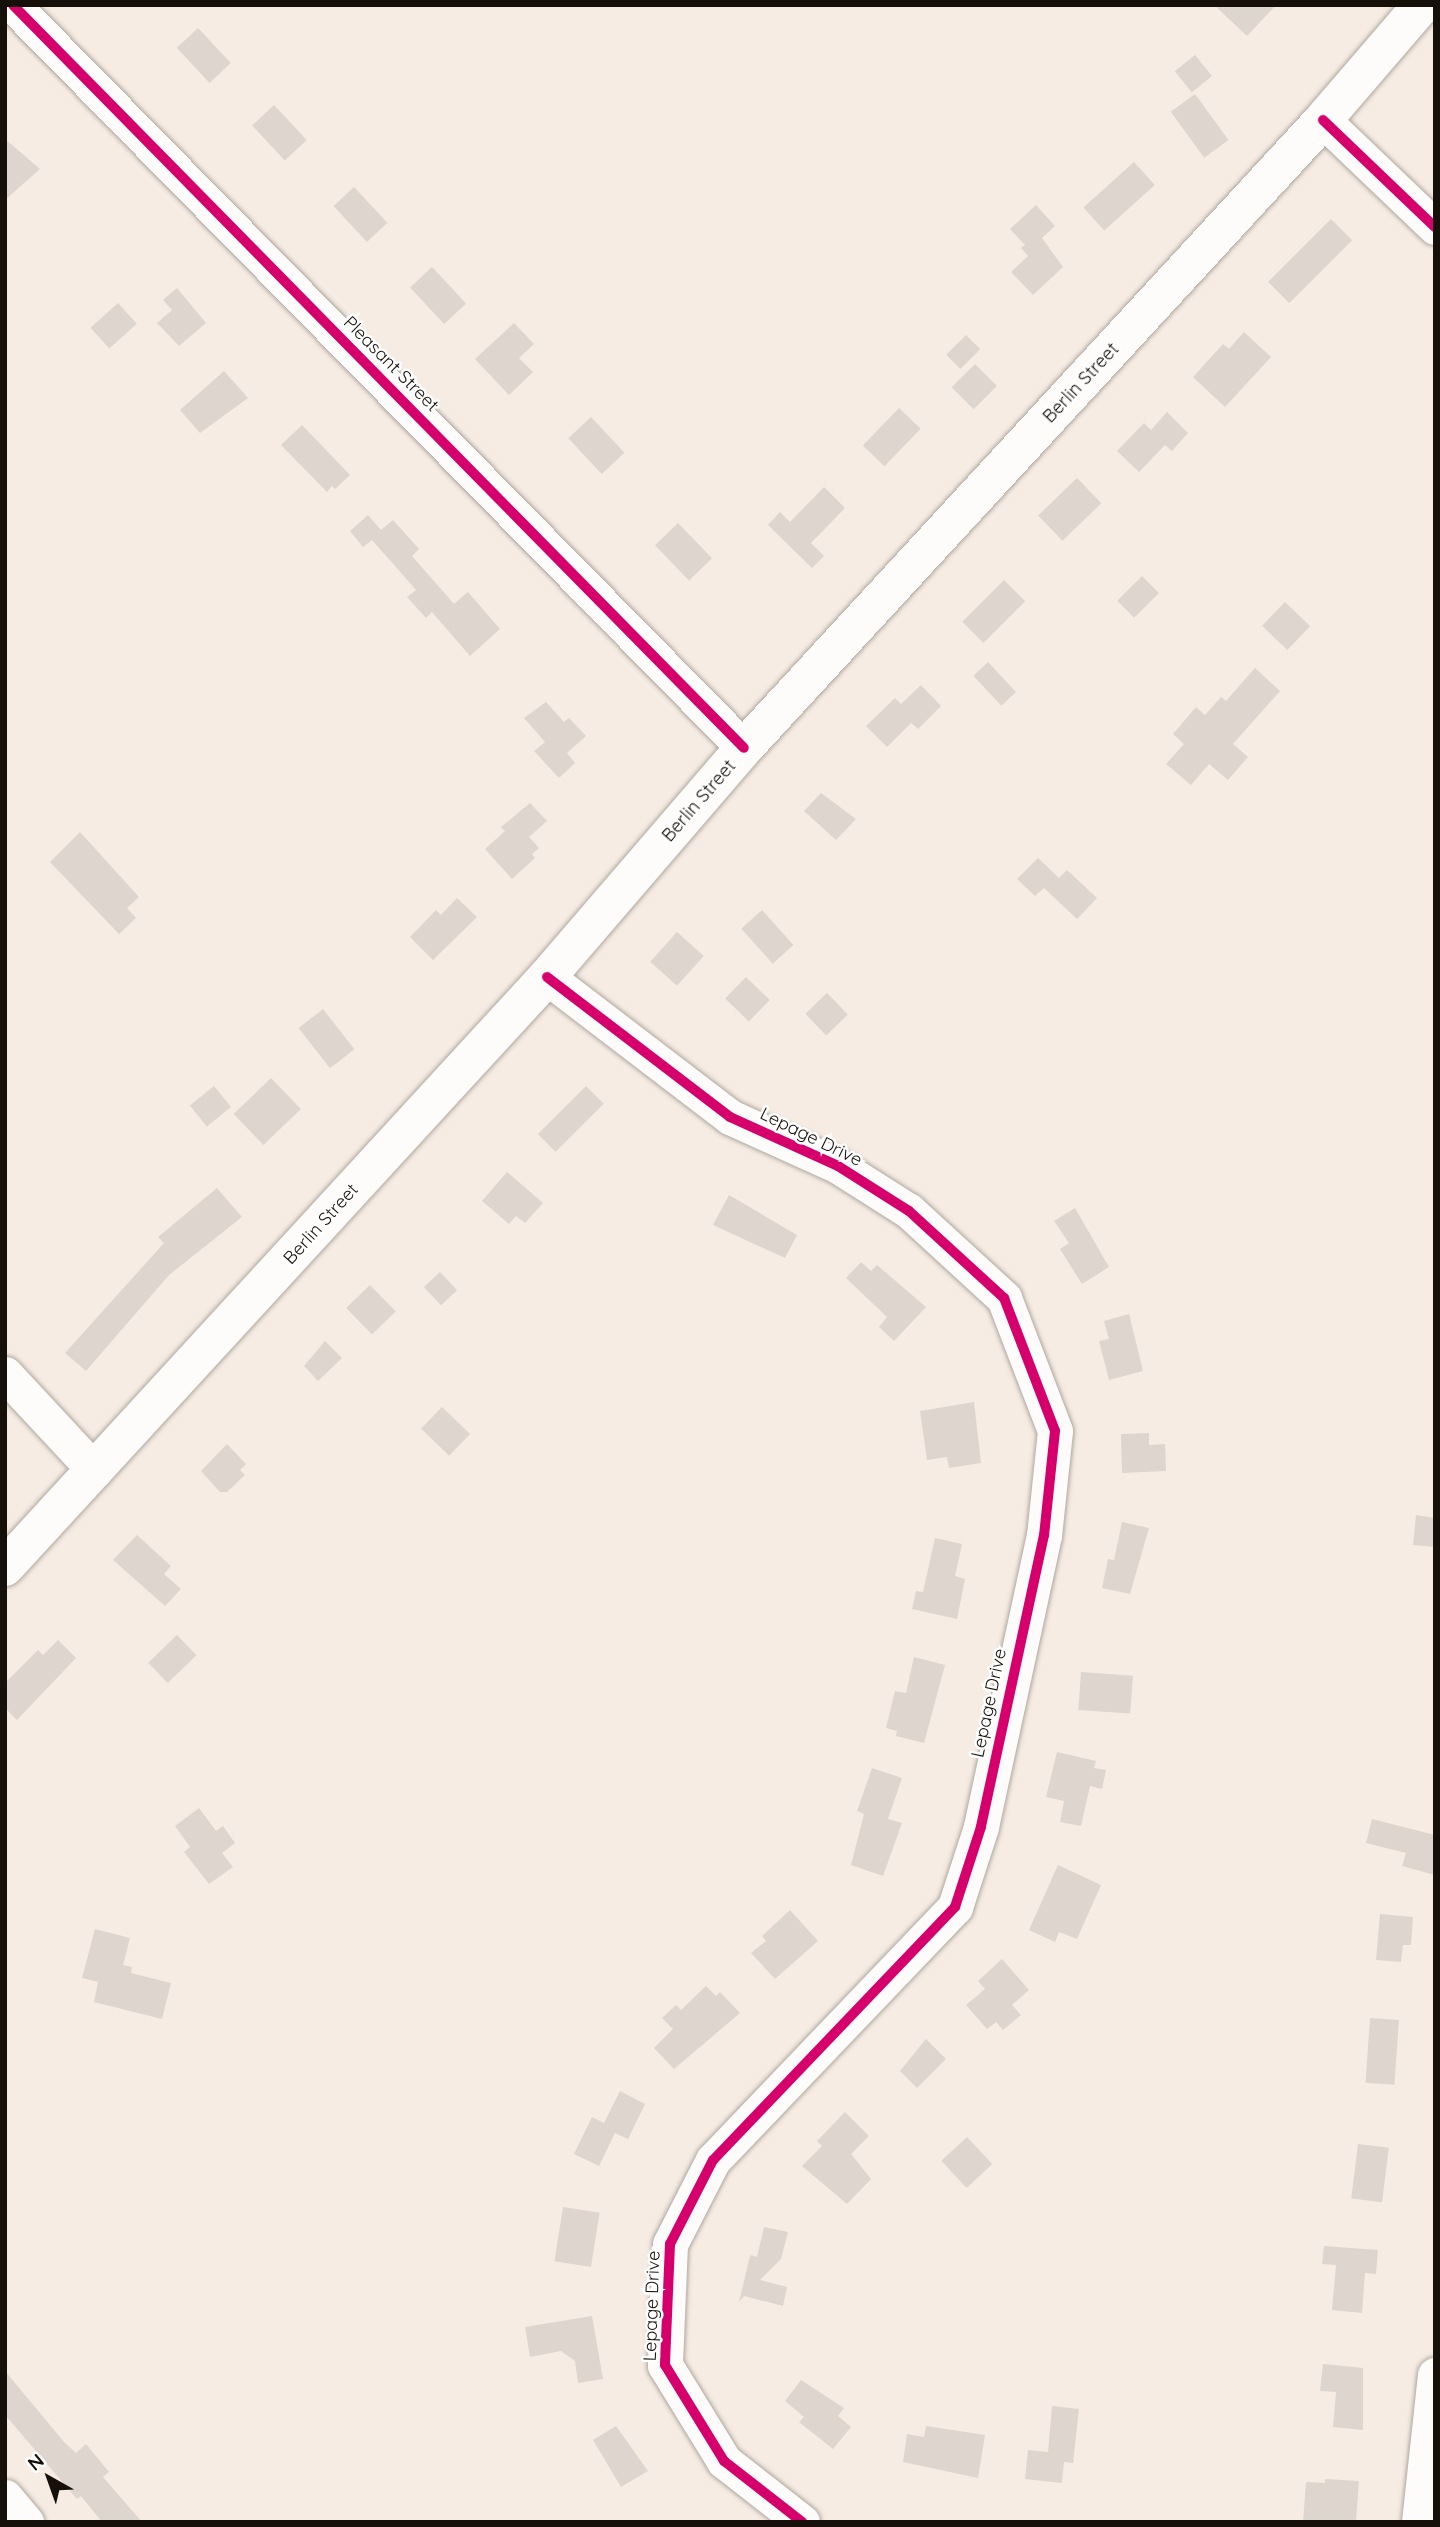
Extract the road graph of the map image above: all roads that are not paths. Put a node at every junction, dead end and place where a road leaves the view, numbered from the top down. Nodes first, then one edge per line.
1 (13, 5) edge
2 (1422, 5) edge
3 (1323, 120) junction
4 (1435, 227) edge
5 (744, 748) junction
6 (547, 977) junction
7 (5, 1374) edge
8 (95, 1471) junction
9 (5, 1567) edge
10 (1435, 2375) edge
11 (5, 2497) edge
12 (26, 2522) edge
13 (802, 2522) edge
14 (1419, 2522) edge

1 - 5 street, Pleasant Street
2 - 3 main road, Berlin Street
3 - 4 street
3 - 5 main road, Berlin Street
5 - 6 main road, Berlin Street
6 - 8 main road, Berlin Street
6 - 13 street, Lepage Drive
7 - 8 street
8 - 9 main road, Berlin Street
10 - 14 street
11 - 12 street

